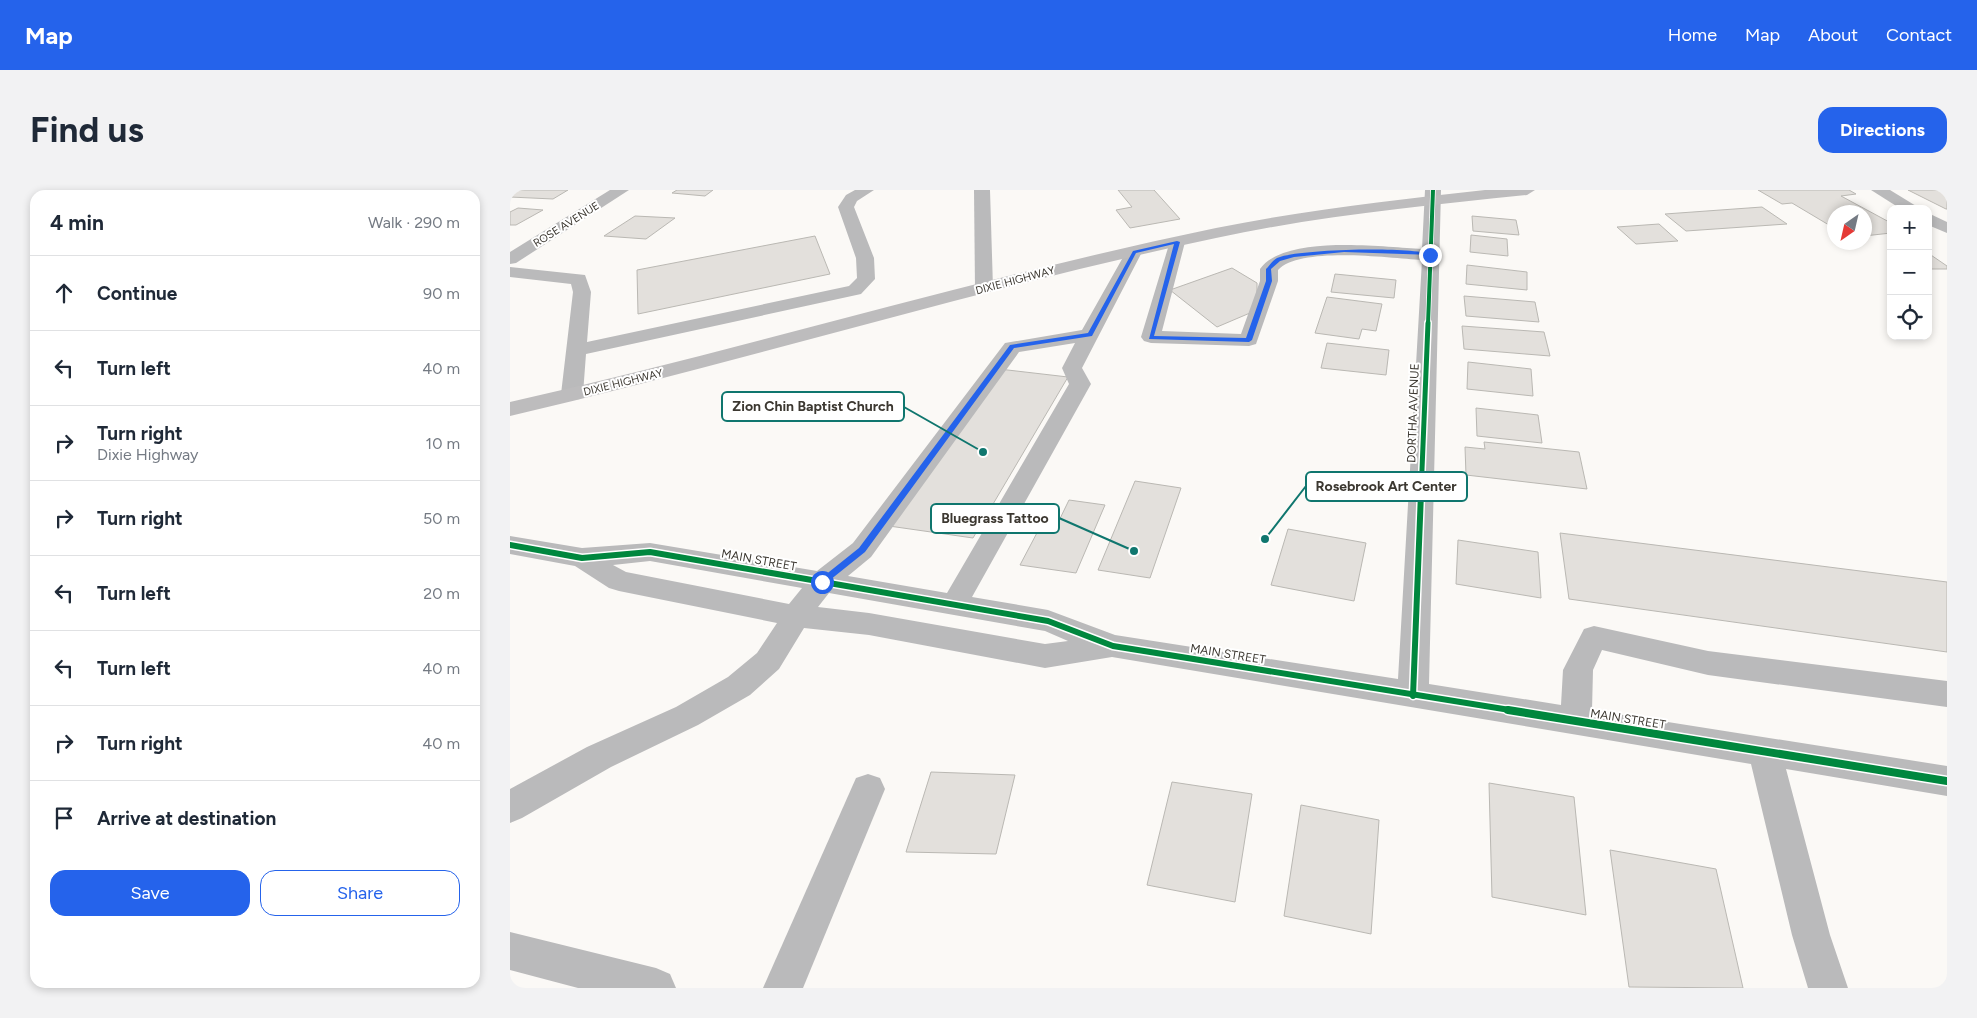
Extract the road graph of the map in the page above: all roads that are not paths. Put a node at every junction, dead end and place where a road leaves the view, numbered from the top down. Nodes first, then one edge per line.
1 (621, 190) edge
2 (866, 190) edge
3 (982, 190) edge
4 (1528, 190) edge
5 (1879, 190) edge
6 (1433, 195) edge
7 (1906, 205) edge
8 (1932, 220) edge
9 (1947, 228) edge
10 (1177, 242) junction
11 (1134, 252) junction
12 (1430, 255) junction
13 (510, 259) edge
14 (510, 272) edge
15 (984, 288) junction
16 (1090, 335) junction
17 (576, 350) junction
18 (572, 394) junction
19 (510, 409) edge
20 (510, 545) edge
21 (582, 558) junction
22 (822, 582) junction
23 (954, 605) junction
24 (796, 616) junction
25 (1113, 646) junction
26 (1947, 694) edge
27 (1413, 696) junction
28 (1576, 722) junction
29 (1765, 752) junction
30 (1947, 782) edge
31 (868, 789) dead end
32 (510, 807) edge
33 (510, 951) edge
34 (656, 988) edge
35 (784, 988) edge
36 (1828, 988) edge

1 - 13 street, ROSE AVENUE
2 - 17 street
3 - 15 street
4 - 6 main road, DIXIE HIGHWAY
5 - 7 street
6 - 10 main road, DIXIE HIGHWAY
6 - 12 street, DORTHA AVENUE
8 - 9 street
10 - 11 main road, DIXIE HIGHWAY
10 - 12 street
11 - 15 main road, DIXIE HIGHWAY
11 - 16 street
12 - 27 street, DORTHA AVENUE
14 - 17 street
15 - 18 main road, DIXIE HIGHWAY
16 - 22 street
16 - 23 street
17 - 18 street
18 - 19 main road, DIXIE HIGHWAY
20 - 21 street, MAIN STREET
21 - 22 street, MAIN STREET
21 - 24 street, MAIN STREET
22 - 23 street, MAIN STREET
22 - 24 street
23 - 25 street, MAIN STREET
24 - 25 street, MAIN STREET
24 - 32 street
25 - 27 street, MAIN STREET
26 - 28 street
27 - 28 street, MAIN STREET
28 - 29 street, MAIN STREET
29 - 30 street, MAIN STREET
29 - 36 street
31 - 35 street
33 - 34 street

